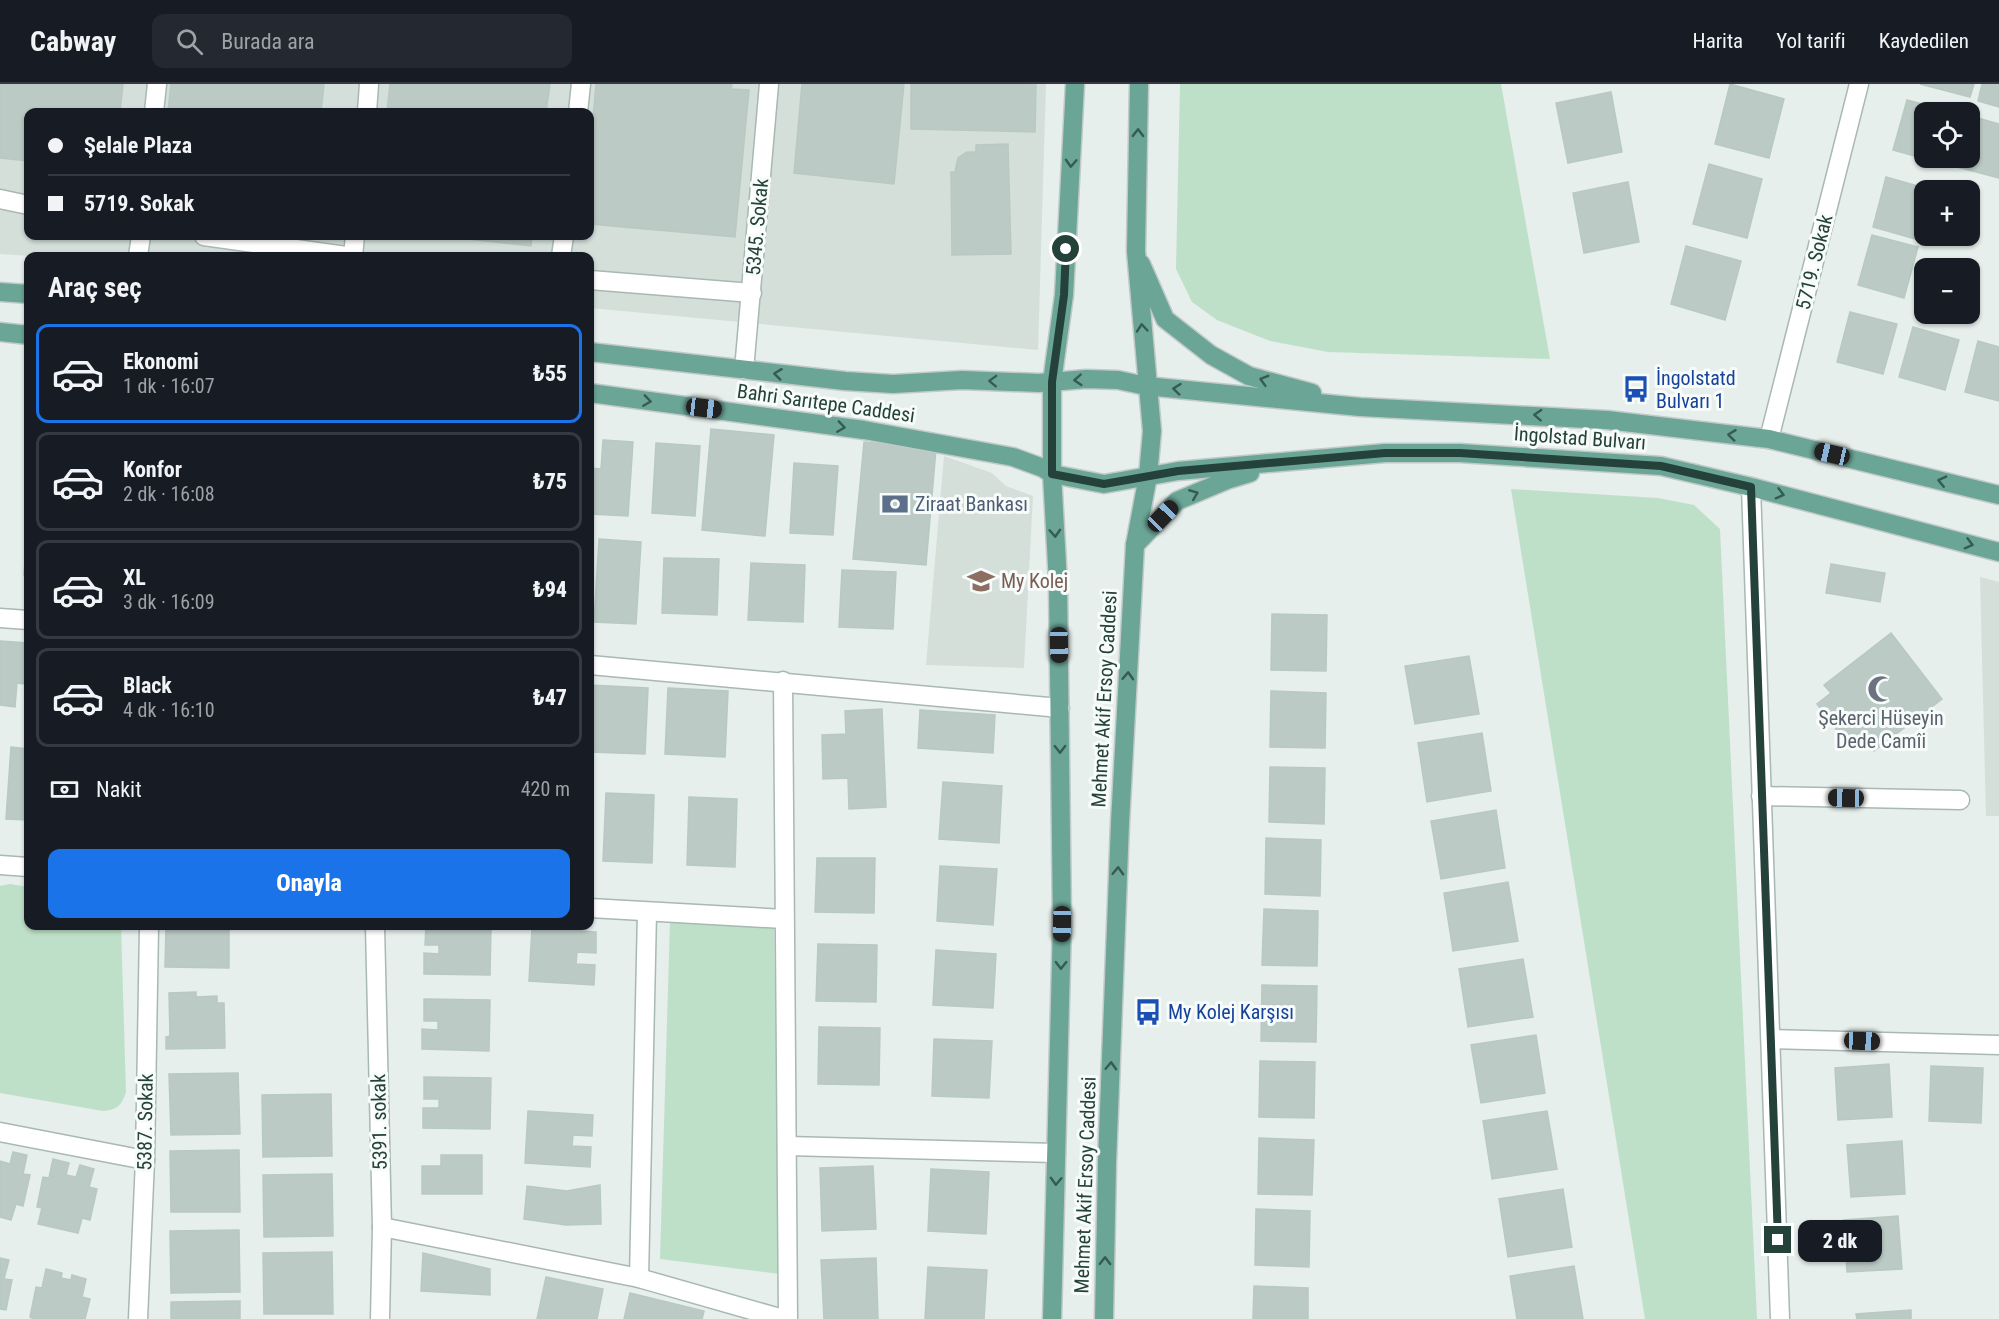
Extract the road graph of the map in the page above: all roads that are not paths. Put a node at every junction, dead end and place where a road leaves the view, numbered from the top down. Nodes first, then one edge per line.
1 (157, 84) edge
2 (369, 84) edge
3 (581, 84) edge
4 (769, 84) edge
5 (1075, 84) edge
6 (1139, 84) edge
7 (1859, 84) edge
8 (154, 108) edge
9 (367, 108) edge
10 (578, 108) edge
11 (0, 199) edge
12 (24, 204) edge
13 (232, 240) edge
14 (1136, 251) junction
15 (318, 252) edge
16 (594, 280) edge
17 (0, 292) edge
18 (752, 293) junction
19 (24, 294) edge
20 (0, 332) edge
21 (24, 335) edge
22 (594, 352) edge
23 (744, 370) junction
24 (1052, 382) junction
25 (1146, 386) junction
26 (594, 394) edge
27 (1360, 407) junction
28 (1768, 439) junction
29 (1285, 463) junction
30 (1052, 474) junction
31 (1148, 476) junction
32 (1751, 487) junction
33 (1999, 495) edge
34 (1135, 545) junction
35 (1999, 552) edge
36 (0, 618) edge
37 (24, 620) edge
38 (594, 665) edge
39 (783, 681) junction
40 (1060, 708) junction
41 (1761, 796) junction
42 (1960, 800) dead end
43 (0, 865) edge
44 (24, 867) edge
45 (594, 908) edge
46 (646, 912) junction
47 (784, 919) junction
48 (149, 930) edge
49 (375, 930) edge
50 (1771, 1039) junction
51 (1999, 1045) edge
52 (0, 1132) edge
53 (788, 1146) junction
54 (1056, 1153) junction
55 (144, 1160) junction
56 (382, 1227) junction
57 (639, 1278) junction
58 (138, 1319) edge
59 (380, 1319) edge
60 (783, 1319) edge
61 (788, 1319) edge
62 (1052, 1319) edge
63 (1104, 1319) edge
64 (1780, 1319) edge

1 - 8 street
2 - 9 street
3 - 10 street
4 - 18 street, 5345. Sokak
5 -> 24 main road, Mehmet Akif Ersoy Caddesi
14 -> 6 main road, Mehmet Akif Ersoy Caddesi
7 - 28 street, 5719. Sokak
11 - 12 street
13 - 15 street
25 -> 14 main road, Mehmet Akif Ersoy Caddesi
27 -> 14 main road
16 - 18 street
17 - 19 main road
18 - 23 street, 5345. Sokak
20 - 21 main road
22 - 23 main road, Bahri Sarıtepe Caddesi
24 -> 23 main road, Bahri Sarıtepe Caddesi
25 -> 24 main road, Bahri Sarıtepe Caddesi
24 - 30 main road, Mehmet Akif Ersoy Caddesi
27 -> 25 main road, İngolstad Bulvarı
25 - 31 main road, Mehmet Akif Ersoy Caddesi
26 -> 30 main road, Bahri Sarıtepe Caddesi
28 -> 27 main road, İngolstad Bulvarı
33 -> 28 main road, İngolstad Bulvarı
29 - 31 main road, İngolstad Bulvarı
29 - 32 main road, İngolstad Bulvarı
34 -> 29 main road
30 - 31 main road, Bahri Sarıtepe Caddesi
30 -> 40 main road, Mehmet Akif Ersoy Caddesi
31 - 34 main road, Mehmet Akif Ersoy Caddesi
32 -> 35 main road, İngolstad Bulvarı
32 - 41 street
63 -> 34 main road, Mehmet Akif Ersoy Caddesi
36 - 37 street
38 - 39 street
39 - 40 street
39 - 47 street
40 -> 54 main road, Mehmet Akif Ersoy Caddesi
41 - 42 street
41 - 50 street
43 - 44 street
45 - 46 street
46 - 47 street
46 - 57 street
47 - 53 street
48 - 55 street, 5387. Sokak
49 - 56 street, 5391. sokak
50 - 51 street
50 - 64 street
52 - 55 street
53 - 54 street
53 - 61 street
54 -> 62 main road, Mehmet Akif Ersoy Caddesi
55 - 58 street, 5387. Sokak
56 - 57 street
56 - 59 street, 5391. sokak
57 - 60 street

